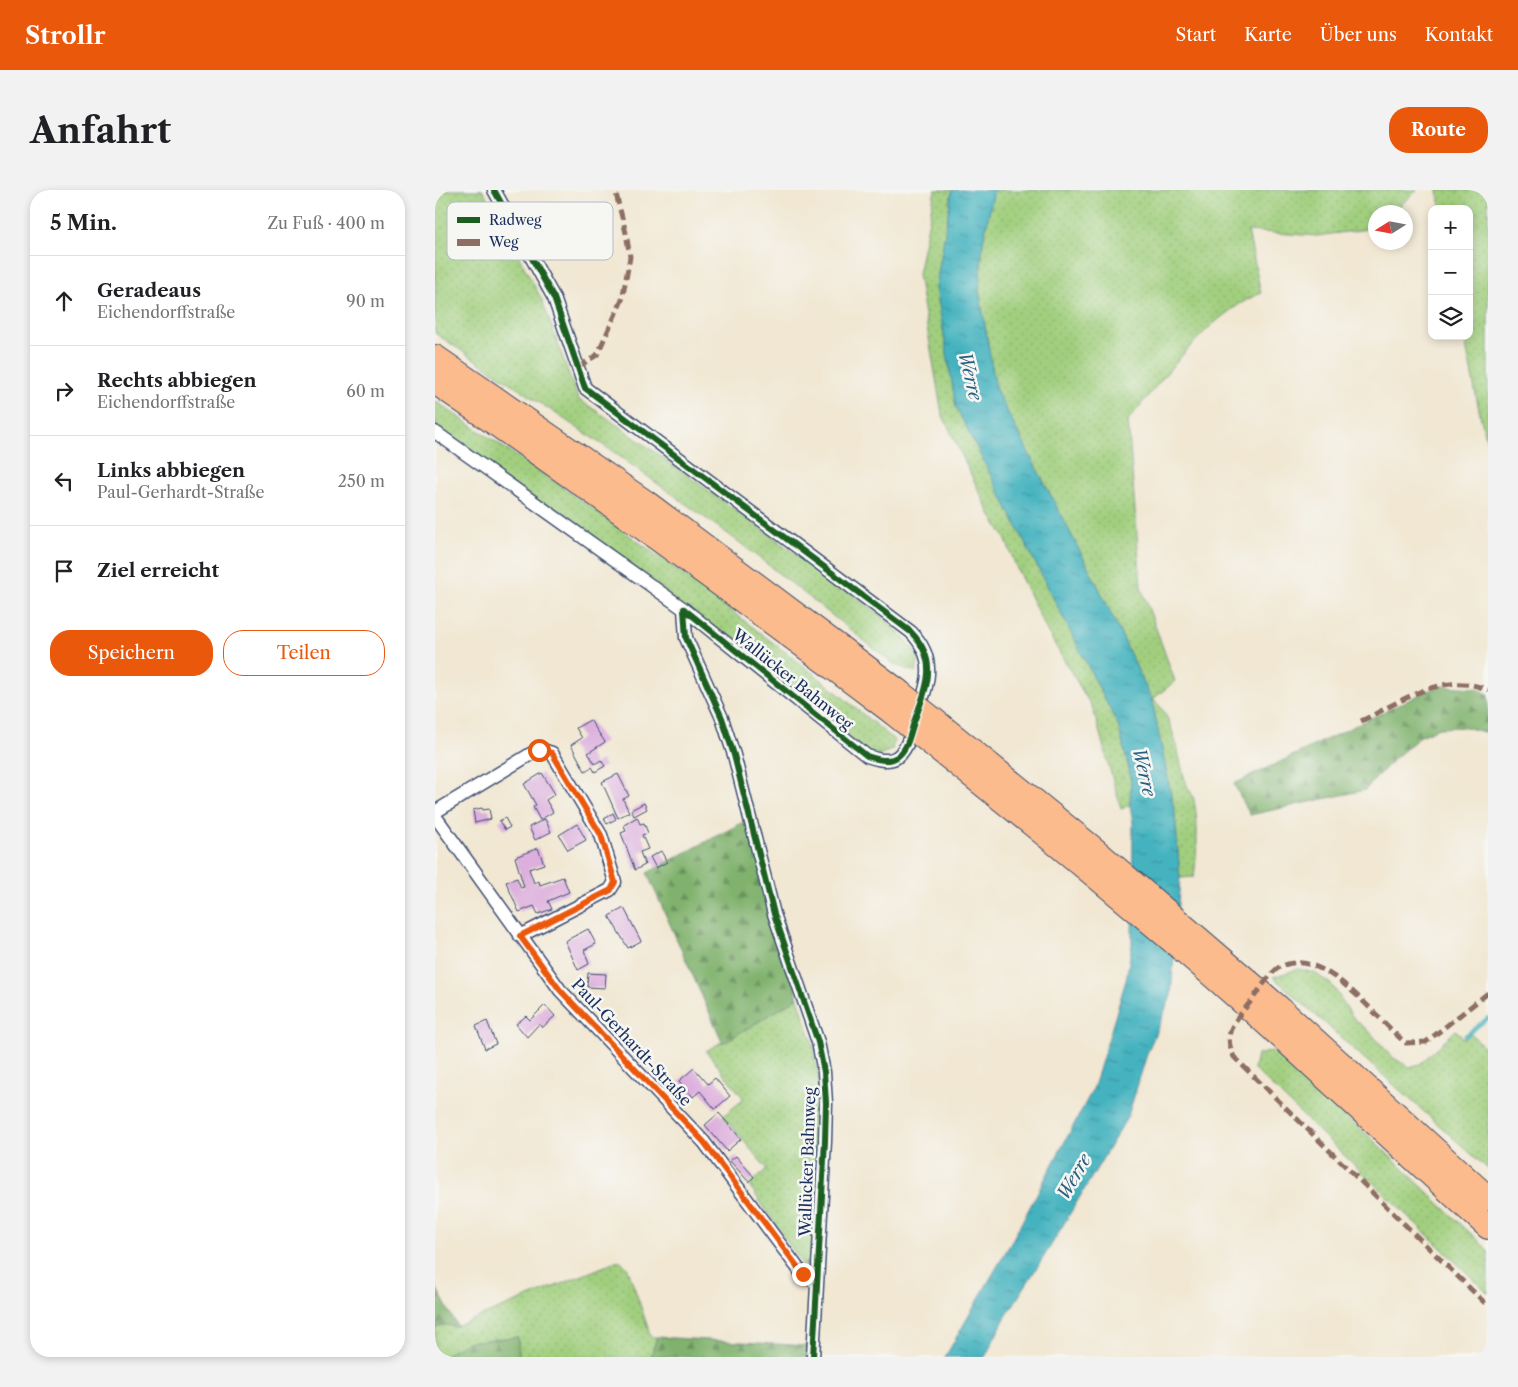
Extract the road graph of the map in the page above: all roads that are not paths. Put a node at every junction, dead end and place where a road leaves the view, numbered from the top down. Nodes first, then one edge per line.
1 (494, 190) edge
2 (501, 202) edge
3 (534, 260) edge
4 (435, 357) edge
5 (435, 382) edge
6 (435, 432) edge
7 (684, 609) junction
8 (895, 702) junction
9 (435, 812) edge
10 (435, 816) edge
11 (520, 936) junction
12 (1282, 1023) junction
13 (1488, 1198) edge
14 (1488, 1227) edge
15 (815, 1282) junction
16 (813, 1357) edge

1 - 2 street, Wallücker Bahnweg
3 - 7 street, Wallücker Bahnweg
4 - 8 highway
5 - 8 highway
6 - 7 street, Wallücker Bahnweg
7 - 15 street, Wallücker Bahnweg
8 - 12 highway, bridge
9 - 11 street
10 - 11 street, Paul-Gerhardt-Straße
11 - 15 street, Paul-Gerhardt-Straße
12 - 13 highway
12 - 14 highway
15 - 16 street, Wallücker Bahnweg

